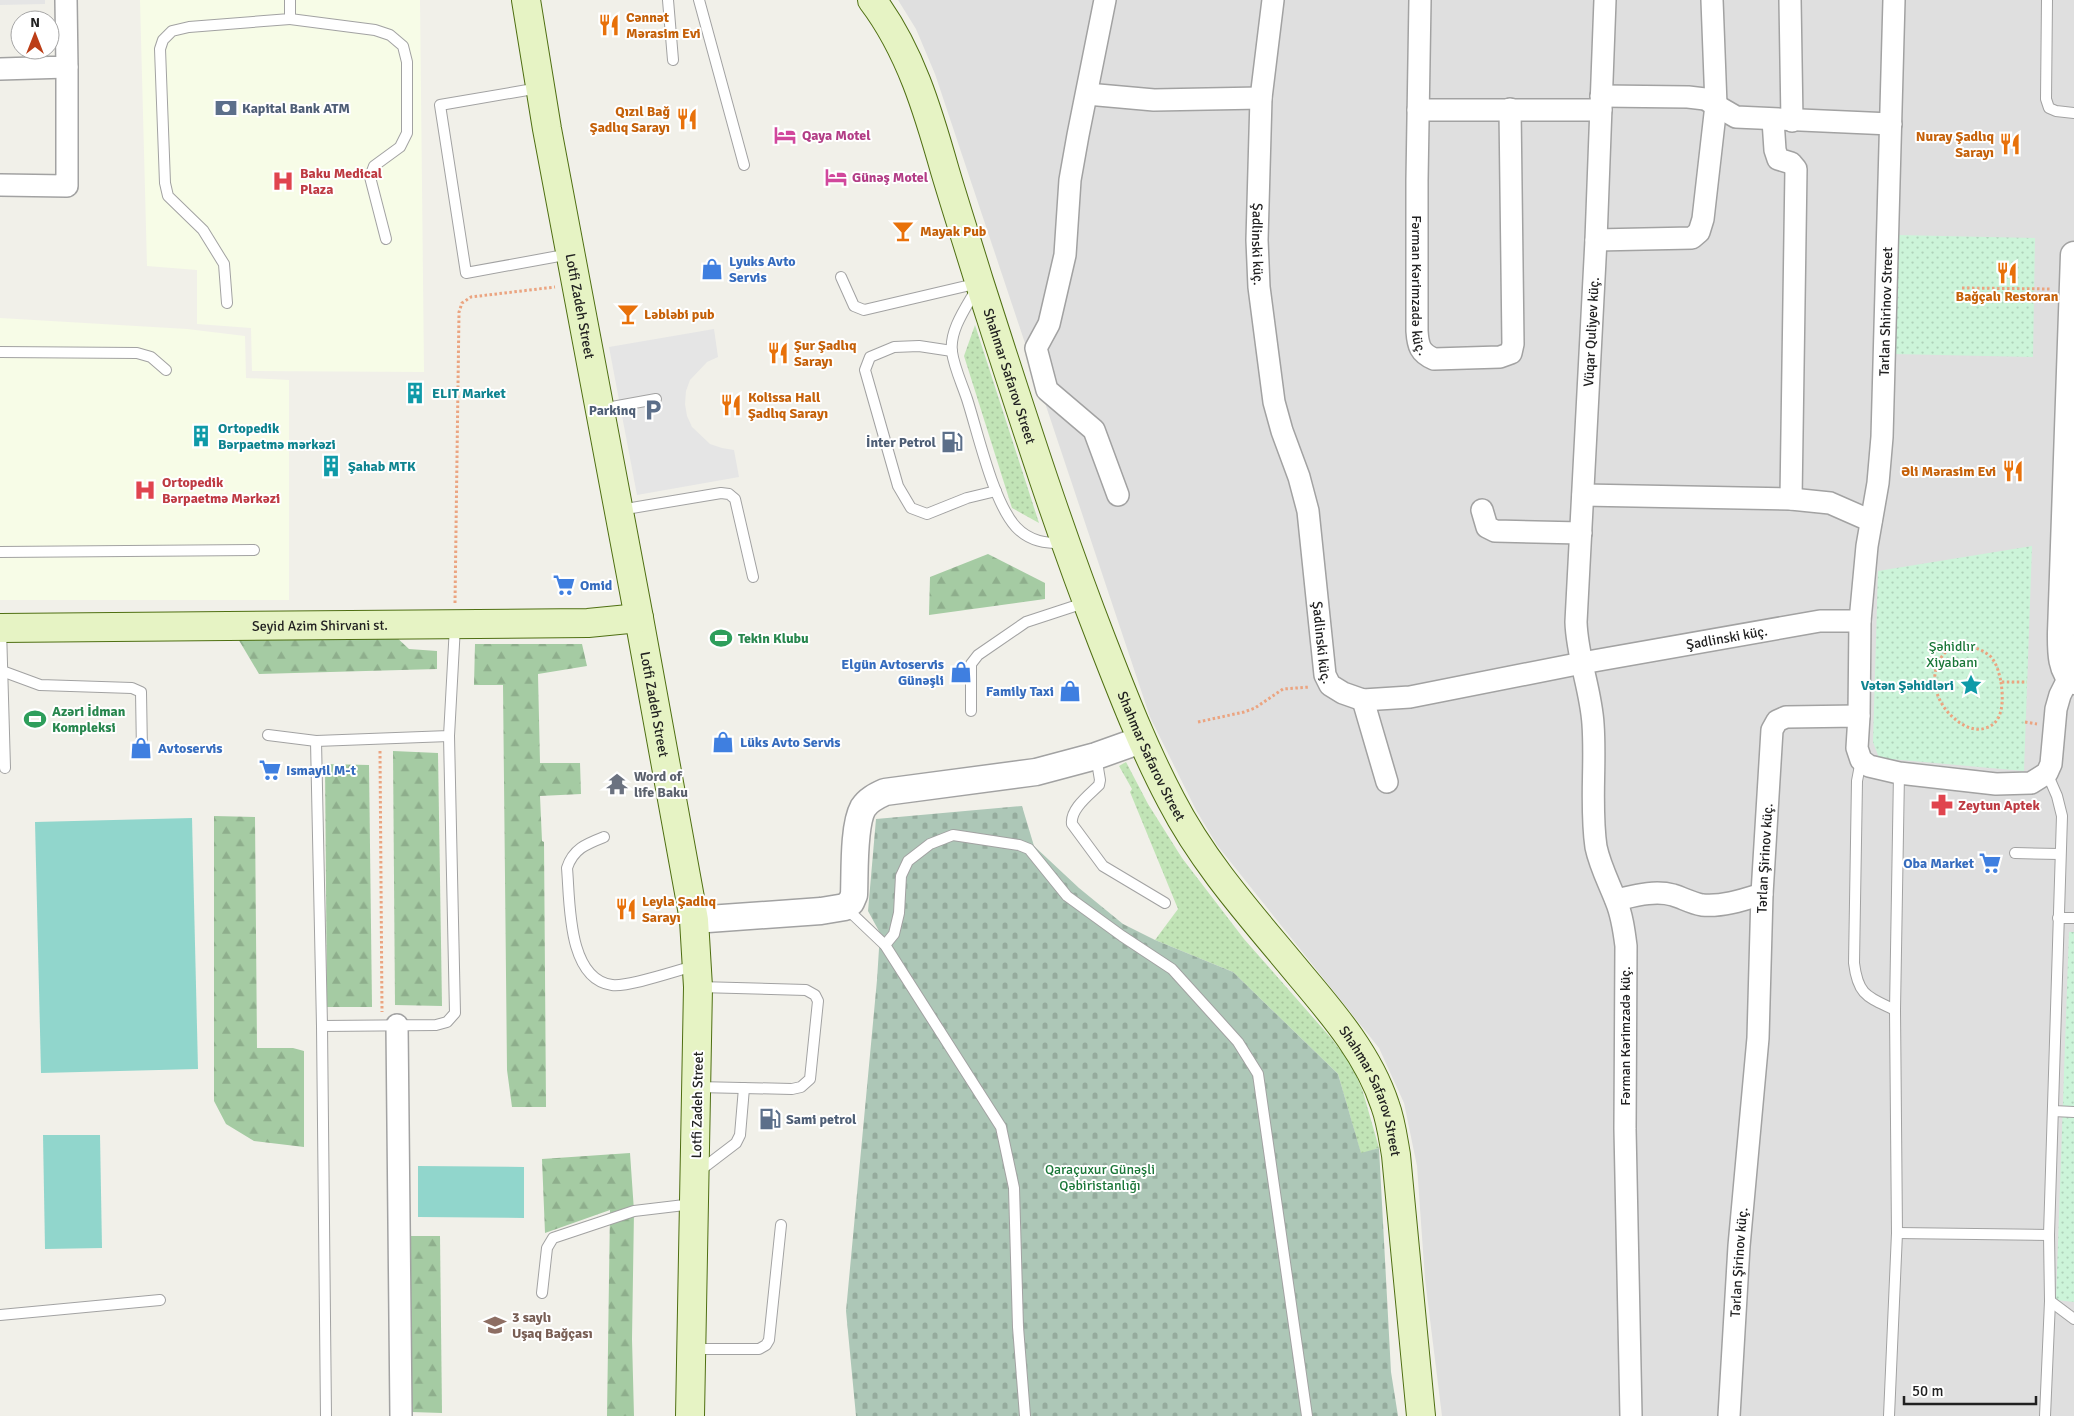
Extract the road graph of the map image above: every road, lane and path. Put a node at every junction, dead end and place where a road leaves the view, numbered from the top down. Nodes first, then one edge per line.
1 (66, 0) edge
2 (290, 0) edge
3 (526, 0) edge
4 (668, 0) edge
5 (699, 0) edge
6 (856, 0) edge
7 (872, 0) edge
8 (1105, 0) edge
9 (1273, 0) edge
10 (1420, 0) edge
11 (1605, 0) edge
12 (1712, 0) edge
13 (1790, 0) edge
14 (1894, 0) edge
15 (2047, 0) edge
16 (290, 19) junction
17 (903, 53) junction
18 (673, 60) dead end
19 (67, 68) junction
20 (0, 69) edge
21 (540, 88) junction
22 (1087, 94) junction
23 (1261, 98) junction
24 (1601, 103) junction
25 (1716, 105) junction
26 (1510, 109) junction
27 (1418, 110) junction
28 (2074, 113) edge
29 (1782, 120) junction
30 (1891, 124) junction
31 (744, 165) dead end
32 (0, 186) edge
33 (386, 239) dead end
34 (1596, 240) junction
35 (570, 254) junction
36 (2074, 255) edge
37 (841, 277) dead end
38 (980, 283) junction
39 (576, 285) junction
40 (1962, 288) dead end
41 (2073, 289) junction
42 (227, 303) dead end
43 (952, 351) junction
44 (0, 352) edge
45 (166, 370) dead end
46 (1042, 370) junction
47 (1011, 378) junction
48 (656, 399) dead end
49 (600, 409) junction
50 (996, 491) junction
51 (1118, 495) dead end
52 (1582, 495) junction
53 (1791, 499) junction
54 (2069, 499) edge
55 (619, 510) junction
56 (1482, 510) dead end
57 (1872, 521) junction
58 (1581, 533) junction
59 (1065, 544) junction
60 (254, 550) dead end
61 (0, 552) edge
62 (753, 577) dead end
63 (1087, 602) junction
64 (639, 618) junction
65 (1860, 621) junction
66 (455, 623) junction
67 (0, 628) edge
68 (1582, 663) junction
69 (2, 671) junction
70 (2072, 679) edge
71 (2001, 682) junction
72 (2027, 682) dead end
73 (1330, 685) junction
74 (1363, 700) junction
75 (971, 711) dead end
76 (1859, 716) junction
77 (1198, 722) dead end
78 (268, 735) dead end
79 (449, 736) junction
80 (380, 738) junction
81 (1141, 740) junction
82 (316, 741) junction
83 (142, 752) dead end
84 (1096, 756) junction
85 (1861, 760) junction
86 (4, 768) dead end
87 (1899, 773) junction
88 (2047, 773) junction
89 (1387, 782) dead end
90 (604, 838) dead end
91 (2016, 853) dead end
92 (2060, 854) junction
93 (1762, 894) junction
94 (1616, 900) junction
95 (1165, 903) dead end
96 (844, 907) junction
97 (2058, 918) junction
98 (2074, 918) edge
99 (694, 920) junction
100 (885, 945) junction
101 (698, 976) junction
102 (1895, 1010) junction
103 (390, 1025) junction
104 (322, 1026) junction
105 (697, 1087) junction
106 (744, 1088) junction
107 (2053, 1112) junction
108 (2074, 1112) edge
109 (696, 1174) junction
110 (695, 1204) junction
111 (781, 1226) dead end
112 (1896, 1233) junction
113 (2049, 1235) junction
114 (542, 1293) dead end
115 (160, 1300) dead end
116 (2050, 1301) junction
117 (0, 1315) edge
118 (2074, 1319) edge
119 (692, 1350) junction
120 (326, 1416) edge
121 (401, 1416) edge
122 (690, 1416) edge
123 (1025, 1416) edge
124 (1307, 1416) edge
125 (1421, 1416) edge
126 (1631, 1416) edge
127 (1729, 1416) edge
128 (1889, 1416) edge
129 (2045, 1416) edge

1 - 19 street
2 - 16 lane
3 - 21 main road, Lotfi Zadeh Street
4 - 18 lane
5 - 31 lane
6 - 17 main road
7 - 17 main road, Shahmar Safarov Street
8 - 22 street
9 - 23 street, Şadlinski küç.
10 - 27 street, Fərman Kərimzadə küç.
11 - 24 street, Vüqar Quliyev küç.
12 - 25 street
13 - 29 street
14 - 30 street, Tarlan Shirinov Street
15 - 28 lane
16 - 33 lane
16 - 42 lane
17 - 38 main road, Shahmar Safarov Street
19 - 20 street
19 - 32 street
21 - 35 main road, Lotfi Zadeh Street
21 - 35 lane
22 - 23 street
22 - 46 street
23 - 73 street, Şadlinski küç.
24 - 25 street
24 - 26 street
24 - 34 street, Vüqar Quliyev küç.
25 - 29 street
25 - 34 street
26 - 27 street
26 - 27 street, Fərman Kərimzadə küç.
29 - 30 street
29 - 53 street
30 - 57 street, Tarlan Shirinov Street
34 - 52 street, Vüqar Quliyev küç.
35 - 39 main road, Lotfi Zadeh Street
36 - 41 street
37 - 38 lane
38 - 43 lane
38 - 47 main road, Shahmar Safarov Street
39 - 49 main road, Lotfi Zadeh Street
39 - 66 path
40 - 41 path
41 - 54 street
43 - 50 lane
43 - 50 lane
44 - 45 lane
46 - 47 street
46 - 51 street
47 - 59 main road, Shahmar Safarov Street
48 - 49 lane
49 - 55 main road, Lotfi Zadeh Street
50 - 59 lane
52 - 53 street
52 - 58 street, Vüqar Quliyev küç.
53 - 57 street
54 - 70 street
55 - 62 lane
55 - 64 main road, Lotfi Zadeh Street
56 - 58 street
57 - 65 street, Tarlan Shirinov Street
58 - 68 street, Vüqar Quliyev küç.
59 - 63 main road, Shahmar Safarov Street
60 - 61 lane
63 - 75 lane
63 - 81 main road, Shahmar Safarov Street
64 - 66 main road, Seyid Azim Shirvani st.
64 - 99 main road, Lotfi Zadeh Street
65 - 68 street, Şadlinski küç.
65 - 76 street
66 - 67 main road, Seyid Azim Shirvani st.
66 - 79 lane
67 - 69 lane
68 - 74 street, Şadlinski küç.
68 - 94 street, Fərman Kərimzadə küç.
69 - 83 lane
69 - 86 lane
70 - 88 street
71 - 71 path
71 - 72 path
73 - 74 street, Şadlinski küç.
73 - 77 path
74 - 89 street
76 - 85 street
76 - 93 street, Tərlan Şirinov küç.
78 - 82 lane
79 - 80 lane
79 - 103 lane
80 - 82 lane
80 - 103 path
81 - 84 street
81 - 125 main road, Shahmar Safarov Street
82 - 104 lane
84 - 95 lane
84 - 96 street
85 - 87 street
85 - 102 lane
87 - 88 street
87 - 102 lane
88 - 92 lane
90 - 101 lane
91 - 92 lane
92 - 97 lane
93 - 94 street
93 - 127 street, Tərlan Şirinov küç.
94 - 126 street, Fərman Kərimzadə küç.
96 - 99 street
96 - 100 lane
97 - 98 lane
97 - 107 lane
99 - 101 main road, Lotfi Zadeh Street
100 - 123 lane
100 - 124 lane
101 - 105 main road, Lotfi Zadeh Street
101 - 106 lane
102 - 112 lane
103 - 104 lane
103 - 121 street
104 - 120 lane
105 - 106 lane
105 - 109 main road, Lotfi Zadeh Street
106 - 109 lane
107 - 108 lane
107 - 113 lane
109 - 110 main road, Lotfi Zadeh Street
110 - 114 lane
110 - 119 main road, Lotfi Zadeh Street
111 - 119 lane
112 - 113 lane
112 - 128 lane
113 - 116 lane
115 - 117 lane
116 - 118 lane
116 - 129 lane
119 - 122 main road, Lotfi Zadeh Street

